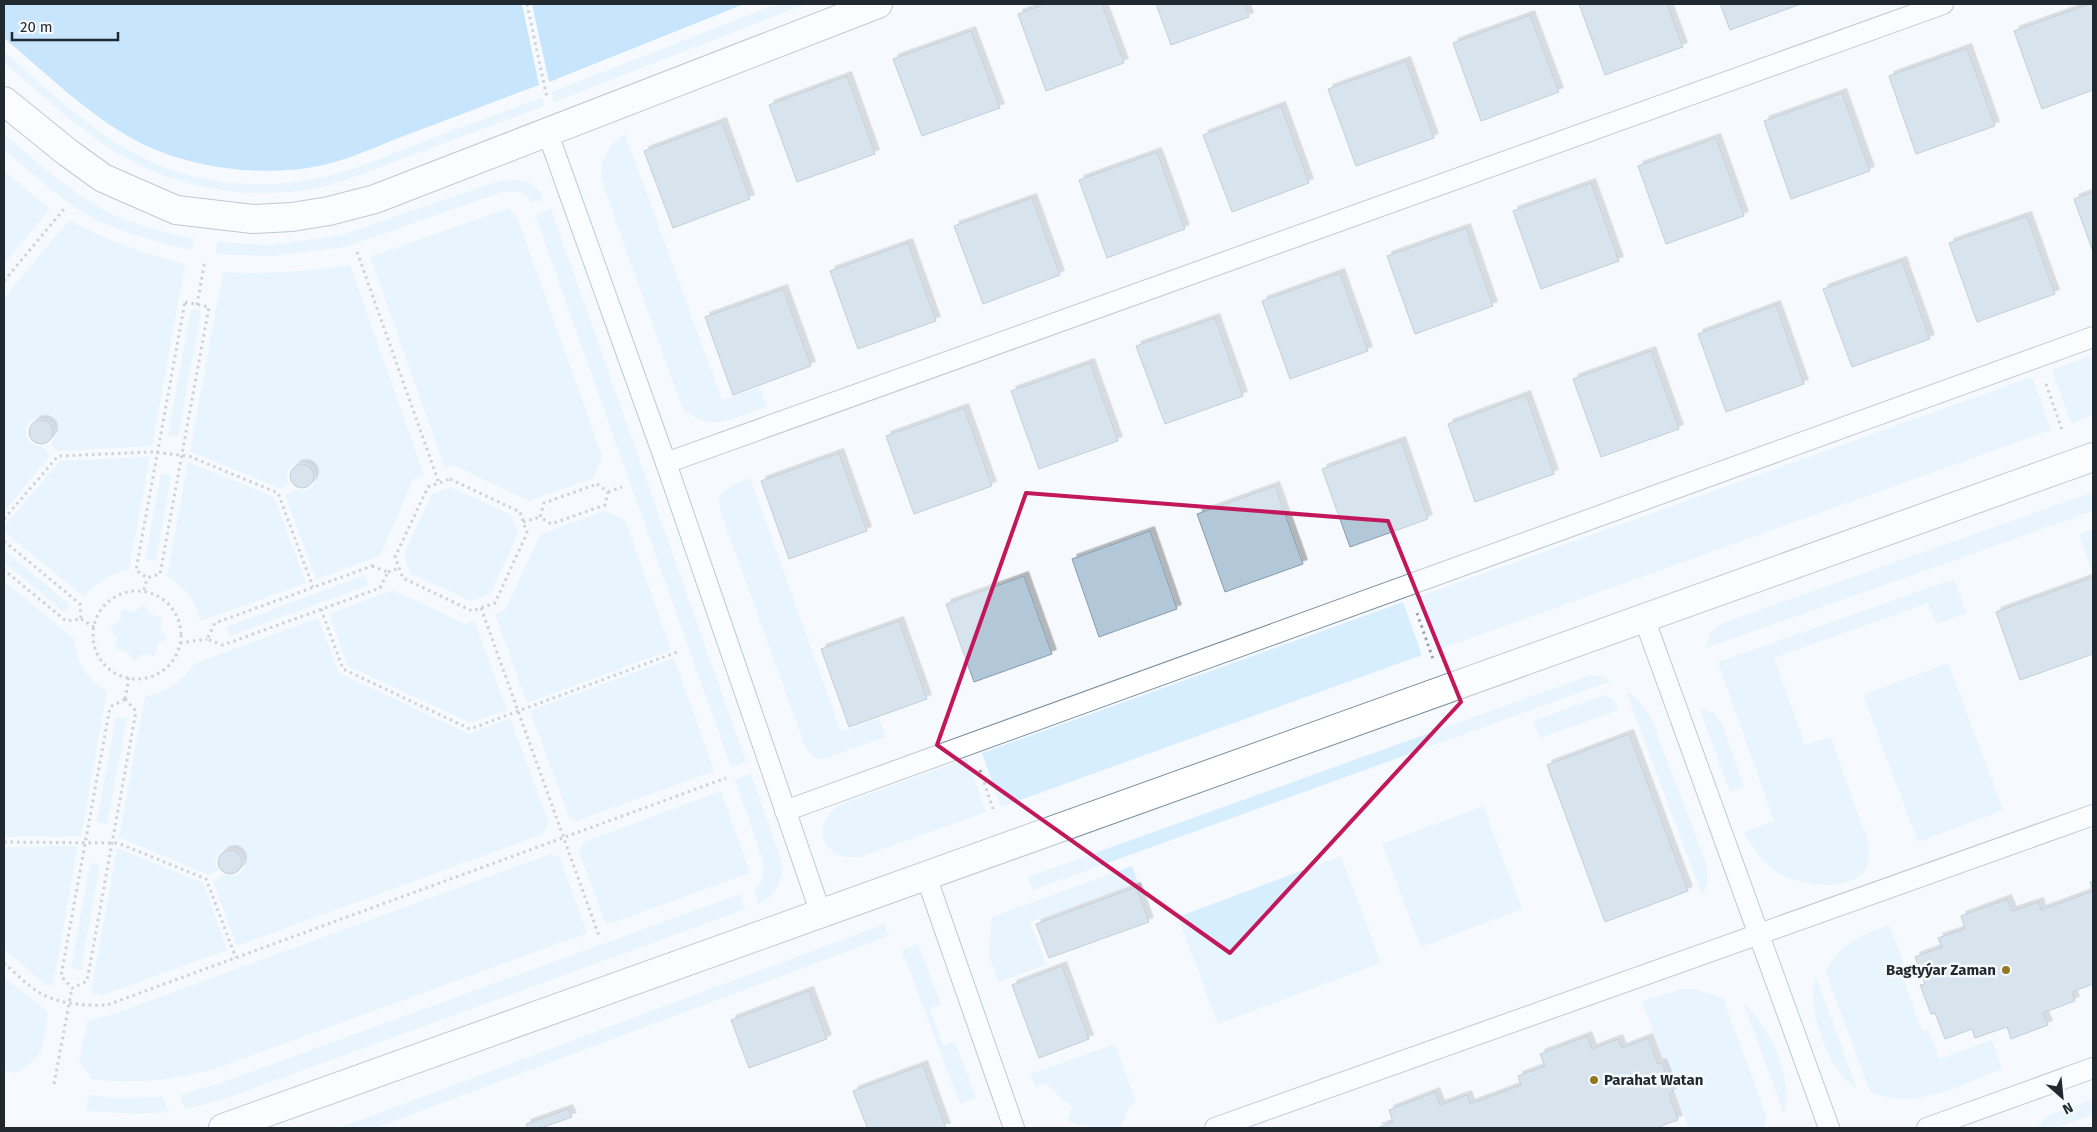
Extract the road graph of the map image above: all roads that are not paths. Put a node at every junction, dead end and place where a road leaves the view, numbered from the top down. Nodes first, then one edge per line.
1 (878, 4) edge
2 (1943, 4) edge
3 (4, 101) edge
4 (548, 119) junction
5 (2093, 337) edge
6 (2093, 457) edge
7 (666, 464) junction
8 (1644, 618) junction
9 (785, 810) junction
10 (2093, 815) edge
11 (926, 876) junction
12 (821, 914) junction
13 (1759, 934) junction
14 (2093, 1068) edge
15 (223, 1128) edge
16 (1014, 1128) edge
17 (1216, 1128) edge
18 (1829, 1128) edge
19 (1927, 1128) edge

1 - 4 street
2 - 7 lane
3 - 4 street
4 - 7 lane
5 - 9 lane
6 - 8 street
7 - 9 lane
8 - 11 street
8 - 13 lane
9 - 12 lane
10 - 13 lane
11 - 12 street
11 - 16 lane
12 - 15 street
13 - 17 lane
13 - 18 lane
14 - 19 lane

